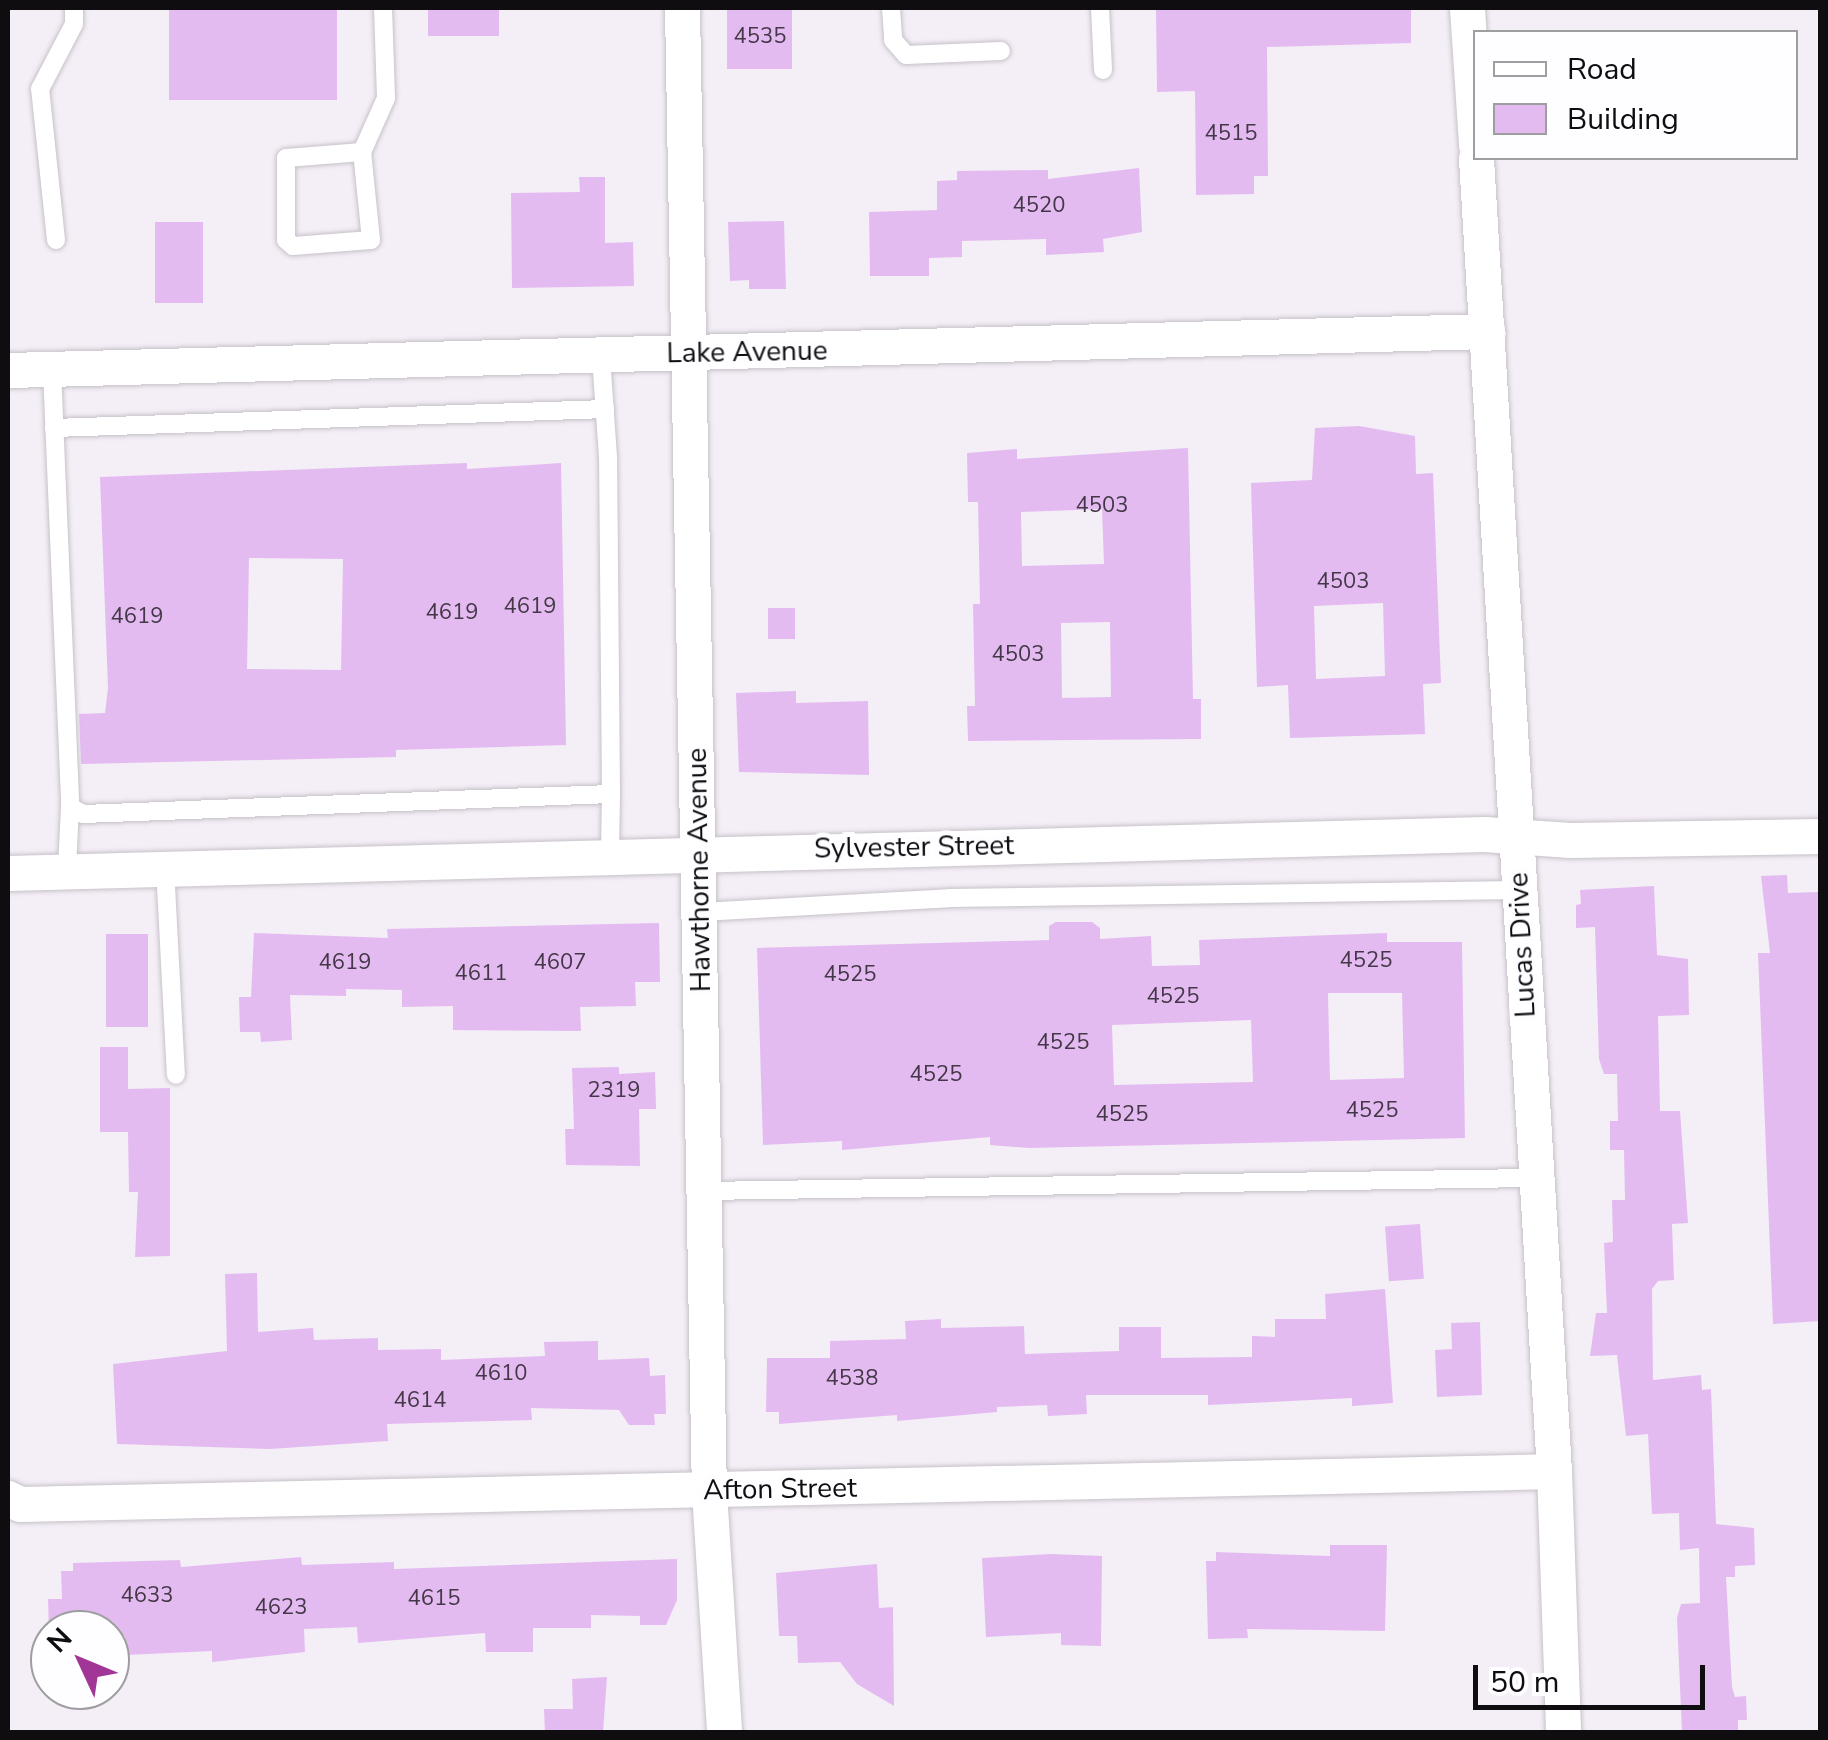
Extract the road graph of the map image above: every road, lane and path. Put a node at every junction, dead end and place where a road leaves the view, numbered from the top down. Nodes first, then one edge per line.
1 (74, 8) edge
2 (383, 8) edge
3 (682, 8) edge
4 (892, 8) edge
5 (1100, 8) edge
6 (1467, 8) edge
7 (1001, 51) dead end
8 (1102, 70) dead end
9 (1473, 100) edge
10 (362, 152) junction
11 (1476, 160) edge
12 (56, 240) dead end
13 (1487, 330) junction
14 (690, 354) junction
15 (601, 356) junction
16 (8, 370) edge
17 (52, 370) junction
18 (605, 409) junction
19 (54, 428) junction
20 (612, 794) junction
21 (70, 807) junction
22 (1516, 835) junction
23 (1820, 836) edge
24 (700, 852) junction
25 (610, 856) junction
26 (165, 867) junction
27 (67, 869) junction
28 (8, 873) edge
29 (1520, 890) junction
30 (701, 912) junction
31 (176, 1076) dead end
32 (1536, 1178) junction
33 (703, 1191) junction
34 (1554, 1471) junction
35 (709, 1491) junction
36 (8, 1498) edge
37 (724, 1732) edge
38 (1563, 1732) edge

1 - 12 lane
2 - 10 lane
3 - 14 street, Hawthorne Avenue
4 - 7 lane
5 - 8 lane
6 - 9 street
10 - 10 lane
11 - 13 street, Lucas Drive
13 - 14 street, Lake Avenue
13 - 22 street, Lucas Drive
14 - 15 street, Lake Avenue
14 - 24 street, Hawthorne Avenue
15 - 17 street, Lake Avenue
15 - 18 lane
16 - 17 street, Lake Avenue
17 - 19 lane
18 - 19 lane
18 - 20 lane
19 - 21 lane
20 - 21 lane
20 - 25 lane
21 - 27 lane
22 - 23 street, Sylvester Street
22 - 24 street, Sylvester Street
22 - 29 street, Lucas Drive
24 - 25 street, Sylvester Street
24 - 30 street, Hawthorne Avenue
25 - 26 street, Sylvester Street
26 - 27 street, Sylvester Street
26 - 31 lane
27 - 28 street, Sylvester Street
29 - 30 lane
29 - 32 street, Lucas Drive
30 - 33 street, Hawthorne Avenue
32 - 33 lane
32 - 34 street, Lucas Drive
33 - 35 street, Hawthorne Avenue
34 - 35 street, Afton Street
34 - 38 street, Lucas Drive
35 - 36 street, Afton Street
35 - 37 street, Hawthorne Avenue

